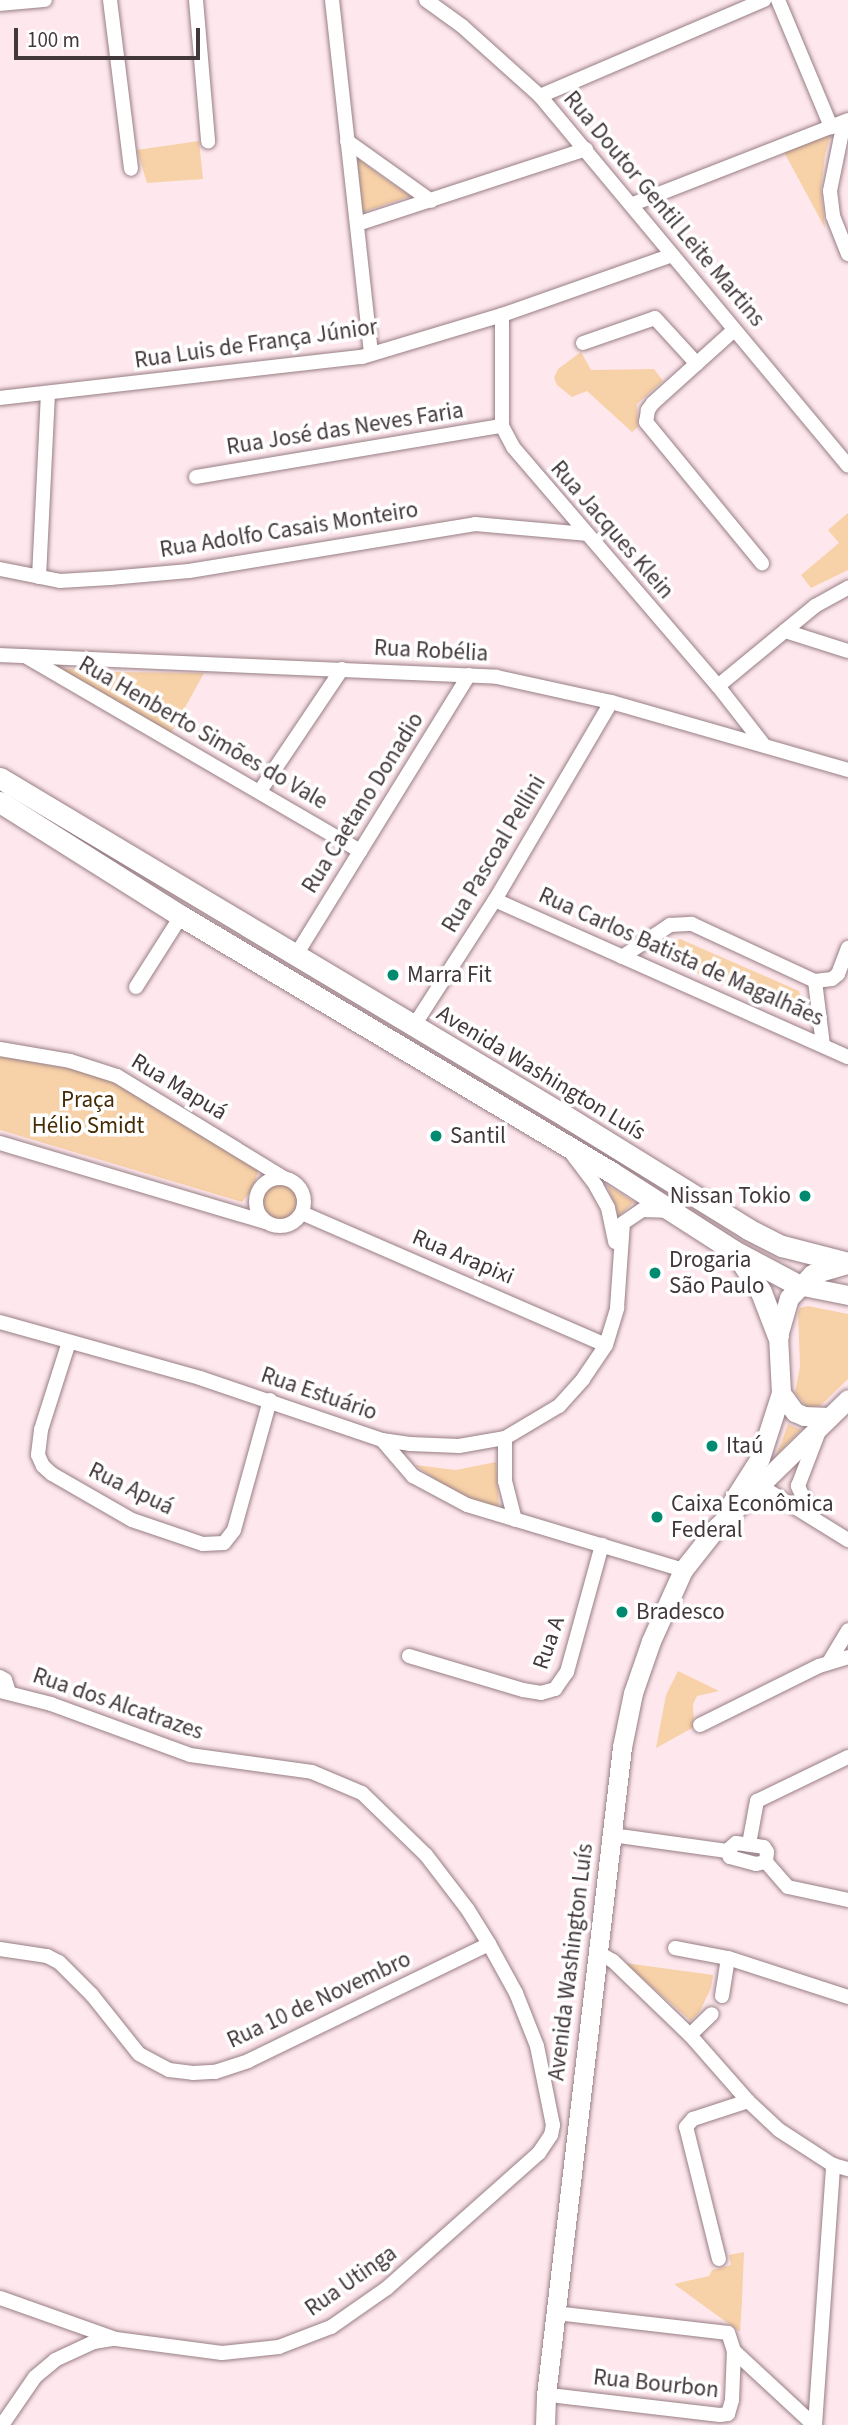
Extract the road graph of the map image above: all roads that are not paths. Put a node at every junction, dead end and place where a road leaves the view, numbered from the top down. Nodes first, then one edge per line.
1 (46, 0) edge
2 (110, 0) edge
3 (197, 0) edge
4 (332, 0) edge
5 (428, 0) edge
6 (764, 0) edge
7 (778, 0) edge
8 (0, 5) edge
9 (540, 96) junction
10 (841, 123) edge
11 (208, 141) dead end
12 (347, 141) junction
13 (586, 149) junction
14 (131, 169) dead end
15 (431, 201) junction
16 (633, 204) junction
17 (357, 224) junction
18 (848, 254) edge
19 (672, 255) junction
20 (502, 315) junction
21 (734, 330) junction
22 (583, 342) dead end
23 (371, 354) junction
24 (697, 364) junction
25 (48, 393) junction
26 (0, 398) edge
27 (502, 426) junction
28 (848, 466) edge
29 (196, 477) dead end
30 (586, 534) junction
31 (762, 563) dead end
32 (0, 569) edge
33 (39, 577) junction
34 (848, 588) edge
35 (785, 631) junction
36 (848, 651) edge
37 (0, 655) edge
38 (24, 655) junction
39 (342, 669) junction
40 (469, 675) junction
41 (718, 686) junction
42 (611, 702) junction
43 (764, 745) junction
44 (848, 770) edge
45 (0, 778) edge
46 (260, 791) junction
47 (0, 802) edge
48 (360, 851) junction
49 (495, 900) junction
50 (181, 916) junction
51 (848, 948) edge
52 (296, 955) junction
53 (622, 957) junction
54 (815, 981) junction
55 (136, 987) dead end
56 (412, 1027) junction
57 (823, 1045) junction
58 (0, 1049) edge
59 (848, 1057) edge
60 (0, 1143) edge
61 (561, 1143) junction
62 (284, 1178) junction
63 (671, 1212) junction
64 (302, 1213) junction
65 (265, 1222) junction
66 (734, 1251) junction
67 (618, 1261) junction
68 (848, 1264) edge
69 (798, 1285) junction
70 (848, 1295) edge
71 (0, 1322) edge
72 (778, 1336) junction
73 (69, 1342) junction
74 (606, 1345) junction
75 (781, 1393) junction
76 (848, 1399) edge
77 (270, 1401) junction
78 (826, 1421) junction
79 (505, 1438) junction
80 (382, 1440) junction
81 (759, 1485) junction
82 (812, 1516) junction
83 (515, 1520) junction
84 (717, 1527) junction
85 (848, 1540) edge
86 (602, 1545) junction
87 (683, 1570) junction
88 (848, 1630) edge
89 (409, 1656) dead end
90 (848, 1657) edge
91 (828, 1662) junction
92 (0, 1677) edge
93 (4, 1691) edge
94 (700, 1725) dead end
95 (848, 1757) edge
96 (612, 1835) junction
97 (749, 1844) junction
98 (727, 1851) junction
99 (766, 1862) junction
100 (848, 1900) edge
101 (489, 1944) junction
102 (675, 1948) dead end
103 (0, 1949) edge
104 (599, 1953) junction
105 (728, 1958) junction
106 (722, 1996) dead end
107 (848, 1997) edge
108 (712, 2014) dead end
109 (690, 2035) junction
110 (748, 2101) junction
111 (553, 2125) joint
112 (833, 2165) junction
113 (848, 2169) edge
114 (719, 2259) dead end
115 (0, 2298) edge
116 (563, 2314) dead end
117 (116, 2339) junction
118 (734, 2351) junction
119 (558, 2396) dead end
120 (2, 2425) edge
121 (545, 2425) edge
122 (814, 2425) edge

1 - 8 street
2 - 14 street
3 - 11 street
4 - 12 street
5 - 9 street, Rua Doutor Gentil Leite Martins
6 - 9 street
7 - 10 street
9 - 13 street, Rua Doutor Gentil Leite Martins
10 - 16 street
10 - 18 street
12 - 15 street
12 - 17 street
13 - 15 street
13 - 16 street, Rua Doutor Gentil Leite Martins
15 - 17 street
16 - 19 street, Rua Doutor Gentil Leite Martins
17 - 23 street
19 - 20 street, Rua Luis de França Júnior
19 - 21 street, Rua Doutor Gentil Leite Martins
20 - 23 street, Rua Luis de França Júnior
20 - 27 street
21 - 24 street
21 - 28 street, Rua Doutor Gentil Leite Martins
22 - 24 street
23 - 25 street, Rua Luis de França Júnior
24 - 31 street
25 - 26 street, Rua Luis de França Júnior
25 - 33 street
27 - 29 street, Rua José das Neves Faria
27 - 30 street, Rua Jacques Klein
30 - 33 street, Rua Adolfo Casais Monteiro
30 - 41 street, Rua Jacques Klein
32 - 33 street, Rua Adolfo Casais Monteiro
34 - 35 street
35 - 36 street
35 - 41 street
37 - 38 street, Rua Robélia
38 - 39 street, Rua Robélia
38 - 46 street, Rua Henberto Simões do Vale
39 - 40 street, Rua Robélia
39 - 46 street
40 - 42 street, Rua Robélia
40 - 48 street, Rua Caetano Donadio
41 - 43 street, Rua Jacques Klein
42 - 43 street, Rua Robélia
42 - 49 street, Rua Pascoal Pellini
43 - 44 street, Rua Robélia
45 - 52 highway, Avenida Washington Luís
46 - 48 street, Rua Henberto Simões do Vale
47 - 50 highway
48 - 52 street, Rua Caetano Donadio
49 - 53 street, Rua Carlos Batista de Magalhães
49 - 56 street, Rua Pascoal Pellini
50 - 55 street
50 - 61 highway
51 - 54 street
52 - 56 highway, Avenida Washington Luís
53 - 54 street
53 - 57 street, Rua Carlos Batista de Magalhães
54 - 57 street
56 - 68 highway, Avenida Washington Luís
57 - 59 street, Rua Carlos Batista de Magalhães
58 - 62 street, Rua Mapuá
60 - 65 street
61 - 63 highway
61 - 67 street
62 - 64 street
62 - 65 street
63 - 66 highway
63 - 67 street
64 - 65 street
64 - 74 street, Rua Arapixi
66 - 69 highway
66 - 72 highway
67 - 74 street
68 - 69 main road
69 - 70 main road
69 - 72 main road, Avenida Washington Luís
71 - 73 street, Rua Estuário
72 - 75 main road, Avenida Washington Luís
73 - 77 street, Rua Estuário
73 - 77 street, Rua Apuá
74 - 79 street
75 - 78 main road
75 - 84 main road, Avenida Washington Luís
76 - 78 main road, Avenida Washington Luís
77 - 80 street, Rua Estuário
78 - 81 main road, Avenida Washington Luís
78 - 82 street
79 - 80 street
79 - 83 street
80 - 83 street, Rua Estuário
81 - 82 street
81 - 84 main road, Avenida Washington Luís
82 - 85 street
83 - 86 street, Rua Estuário
84 - 87 main road, Avenida Washington Luís
86 - 87 street, Rua Estuário
86 - 89 street, Rua A
87 - 96 main road, Avenida Washington Luís
88 - 91 street
90 - 91 street
91 - 94 street
92 - 93 street, Rua dos Alcatrazes
93 - 101 street, Rua dos Alcatrazes
95 - 97 street
96 - 98 street
96 - 104 main road, Avenida Washington Luís
97 - 98 street
97 - 99 street
98 - 99 street
99 - 100 street
101 - 103 street, Rua 10 de Novembro
101 - 111 street, Rua dos Alcatrazes
102 - 105 street
104 - 109 street
104 - 121 main road, Avenida Washington Luís
105 - 106 street
105 - 107 street
108 - 109 street
109 - 110 street
110 - 112 street
110 - 114 street
111 - 117 street, Rua Utinga
112 - 113 street
112 - 122 street
115 - 117 street, Rua Utinga
116 - 118 street
117 - 120 street
118 - 119 street, Rua Bourbon
118 - 122 street

